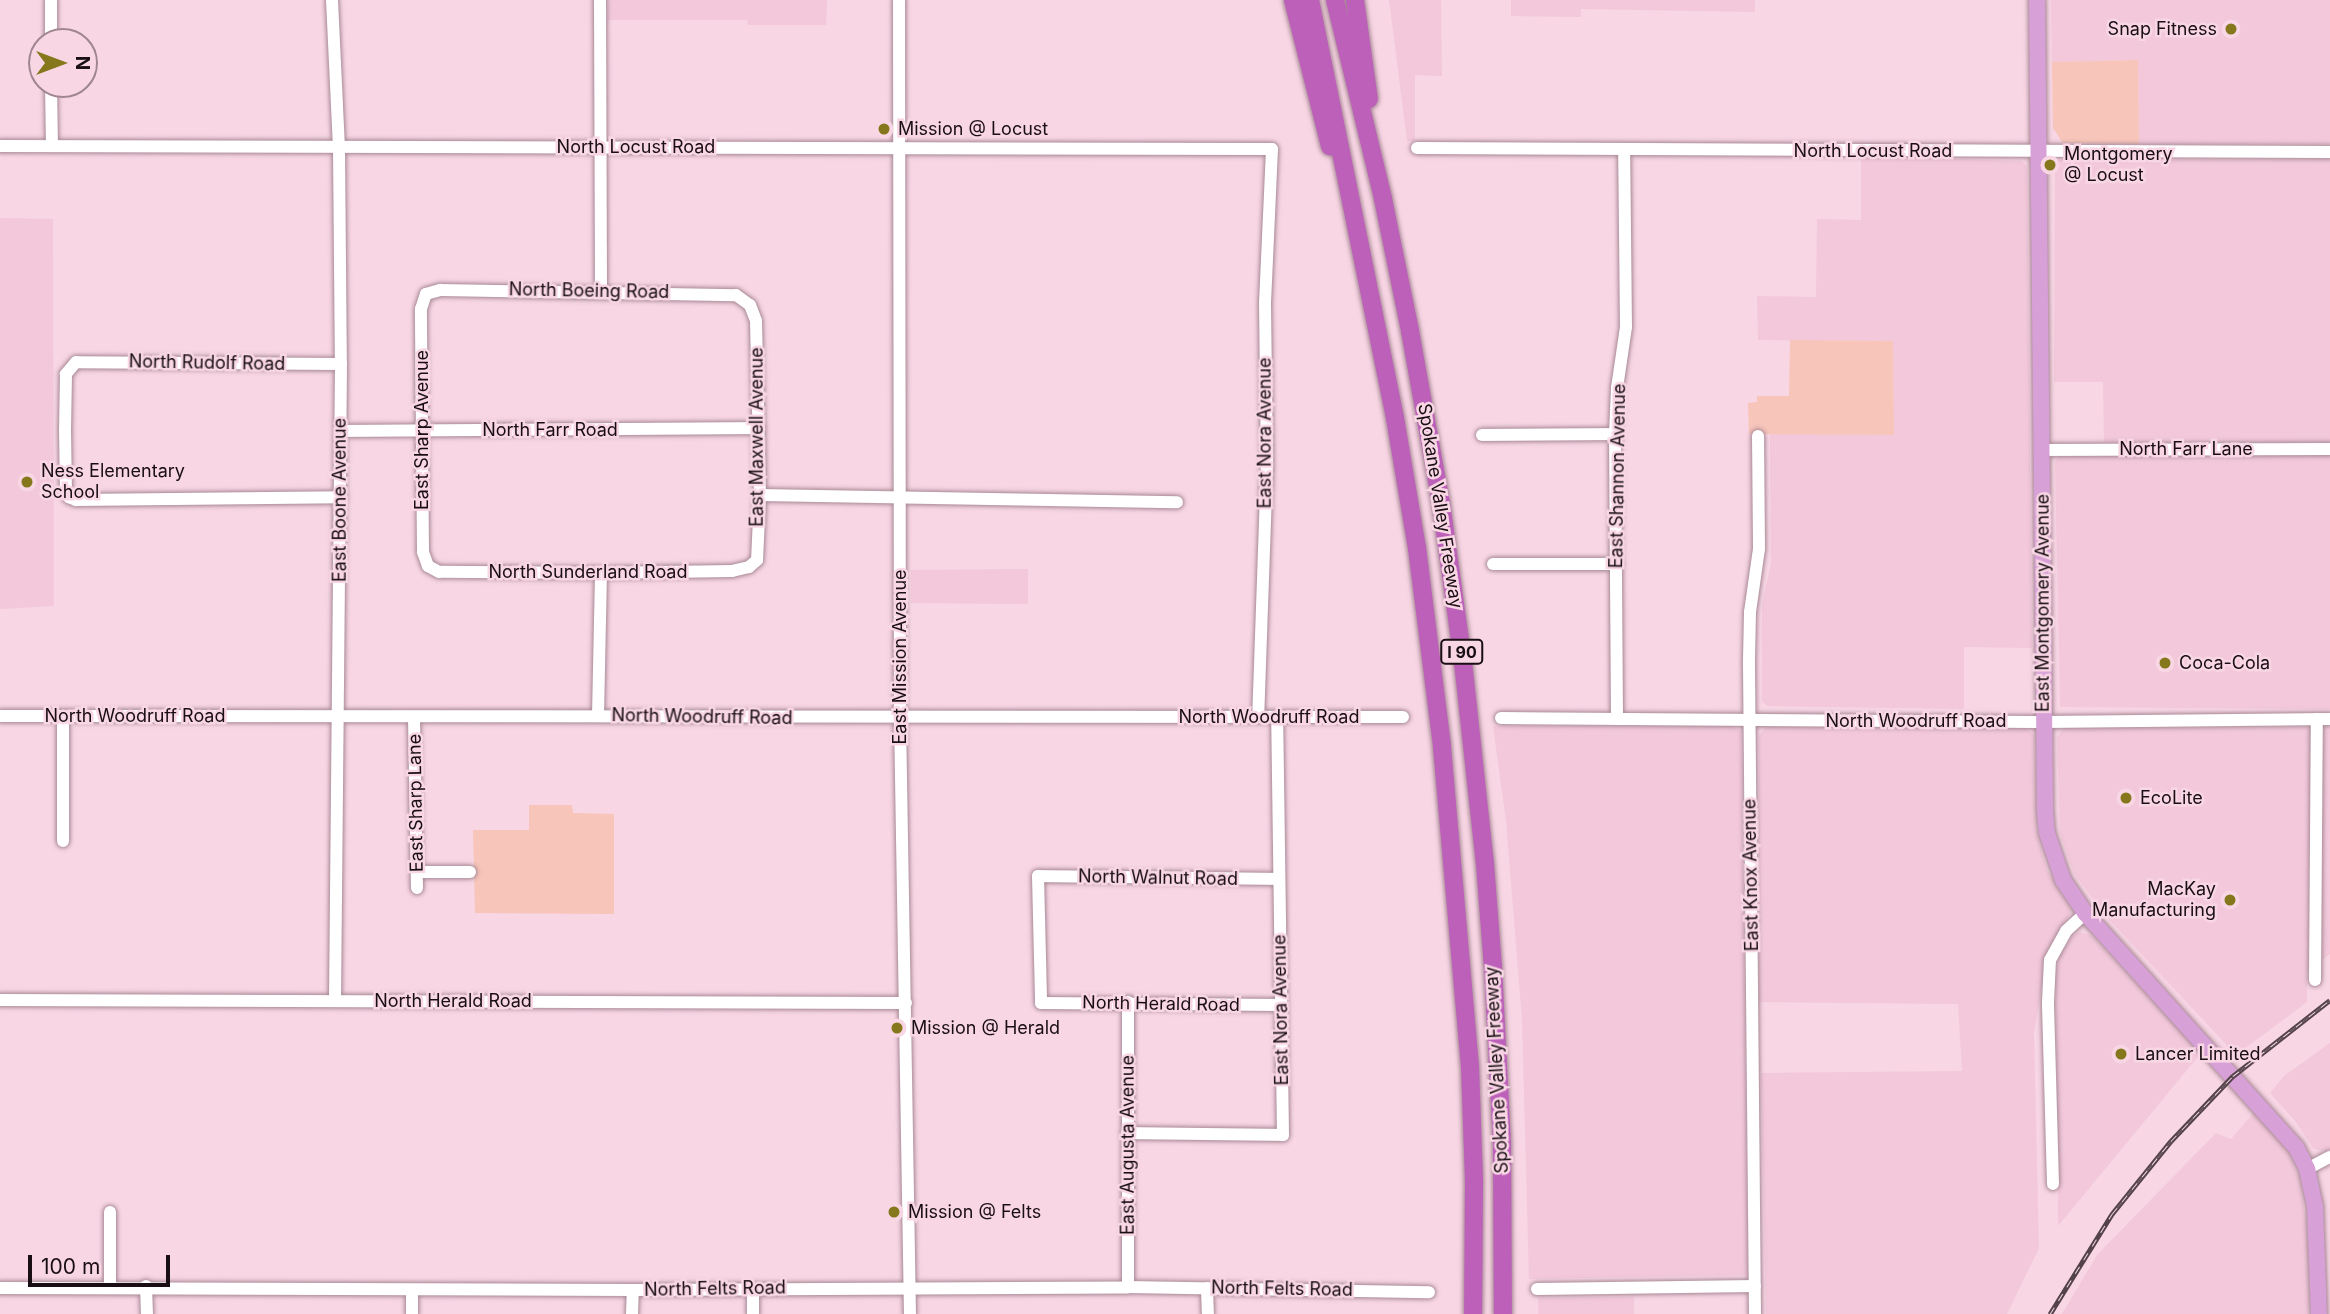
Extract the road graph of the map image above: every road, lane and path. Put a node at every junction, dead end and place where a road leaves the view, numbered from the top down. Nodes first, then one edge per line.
1 (51, 0) edge
2 (332, 0) edge
3 (600, 0) edge
4 (899, 0) edge
5 (1293, 0) edge
6 (1310, 0) edge
7 (1335, 0) edge
8 (1355, 0) edge
9 (2037, 0) edge
10 (51, 28) edge
11 (51, 98) edge
12 (0, 146) edge
13 (52, 146) junction
14 (601, 147) junction
15 (339, 148) junction
16 (899, 148) junction
17 (1417, 148) dead end
18 (1272, 149) joint
19 (1624, 150) junction
20 (2038, 152) junction
21 (2330, 152) edge
22 (1383, 199) junction
23 (1353, 211) junction
24 (601, 290) junction
25 (426, 294) joint
26 (750, 305) joint
27 (341, 364) junction
28 (759, 428) junction
29 (341, 430) junction
30 (421, 430) junction
31 (1615, 434) junction
32 (1482, 435) dead end
33 (1758, 436) dead end
34 (2330, 449) edge
35 (2042, 450) junction
36 (760, 495) junction
37 (341, 497) junction
38 (899, 498) junction
39 (1177, 502) dead end
40 (1493, 564) dead end
41 (1617, 564) junction
42 (428, 566) joint
43 (749, 568) joint
44 (601, 573) junction
45 (0, 716) edge
46 (62, 716) junction
47 (598, 716) junction
48 (1258, 716) junction
49 (338, 717) junction
50 (414, 717) junction
51 (1403, 717) dead end
52 (900, 718) junction
53 (1277, 718) junction
54 (1501, 718) dead end
55 (1618, 719) junction
56 (2323, 719) edge
57 (1749, 721) junction
58 (2044, 722) junction
59 (64, 841) dead end
60 (417, 872) junction
61 (470, 872) dead end
62 (1278, 879) junction
63 (417, 888) dead end
64 (2085, 913) junction
65 (2315, 980) dead end
66 (0, 1000) edge
67 (335, 1001) junction
68 (1128, 1002) junction
69 (906, 1003) junction
70 (1041, 1003) joint
71 (1281, 1005) junction
72 (1127, 1133) junction
73 (2330, 1157) edge
74 (2307, 1169) junction
75 (2053, 1184) dead end
76 (110, 1212) dead end
77 (146, 1286) junction
78 (1755, 1286) junction
79 (909, 1287) junction
80 (1128, 1287) junction
81 (0, 1288) edge
82 (110, 1288) junction
83 (1208, 1288) junction
84 (753, 1289) junction
85 (1537, 1289) dead end
86 (412, 1290) junction
87 (633, 1290) junction
88 (1429, 1292) dead end
89 (147, 1314) edge
90 (412, 1314) edge
91 (632, 1314) edge
92 (753, 1314) edge
93 (910, 1314) edge
94 (1208, 1314) edge
95 (1473, 1314) edge
96 (1503, 1314) edge
97 (1755, 1314) edge
98 (2319, 1314) edge

1 - 10 street
2 - 15 street, East Boone Avenue
3 - 14 street
4 - 16 street, East Mission Avenue
5 - 23 highway
6 - 23 highway, Spokane Valley Freeway / I 90
7 - 22 highway, Spokane Valley Freeway / I 90
8 - 22 highway
9 - 20 main road, East Montgomery Avenue
11 - 13 street
12 - 13 street, North Locust Road
13 - 15 street, North Locust Road
14 - 15 street, North Locust Road
14 - 16 street, North Locust Road
14 - 24 street
15 - 27 street, East Boone Avenue
16 - 18 street, North Locust Road
16 - 38 street, East Mission Avenue
17 - 19 street, North Locust Road
18 - 48 street, East Nora Avenue
19 - 20 street, North Locust Road
19 - 31 street, East Shannon Avenue
20 - 21 street, North Locust Road
20 - 35 main road, East Montgomery Avenue
22 - 96 highway, Spokane Valley Freeway / I 90
23 - 95 highway, Spokane Valley Freeway / I 90
24 - 25 street, North Boeing Road
24 - 26 street, North Boeing Road
25 - 30 street, East Sharp Avenue
26 - 28 street, East Maxwell Avenue
27 - 29 street, East Boone Avenue
27 - 37 street, North Rudolf Road
28 - 30 street, North Farr Road
28 - 36 street, East Maxwell Avenue
29 - 30 street, North Farr Road
29 - 37 street, East Boone Avenue
30 - 42 street, East Sharp Avenue
31 - 32 street
31 - 41 street, East Shannon Avenue
33 - 57 street, East Knox Avenue
34 - 35 street, North Farr Lane
35 - 58 main road, East Montgomery Avenue
36 - 38 street
36 - 43 street, East Maxwell Avenue
37 - 49 street, East Boone Avenue
38 - 39 street
38 - 52 street, East Mission Avenue
40 - 41 street
41 - 55 street, East Shannon Avenue
42 - 44 street, North Sunderland Road
43 - 44 street, North Sunderland Road
44 - 47 street
45 - 46 street, North Woodruff Road
46 - 49 street, North Woodruff Road
46 - 59 street
47 - 50 street, North Woodruff Road
47 - 52 street, North Woodruff Road
48 - 52 street, North Woodruff Road
48 - 53 street, North Woodruff Road
49 - 50 street, North Woodruff Road
49 - 67 street, East Boone Avenue
50 - 60 street, East Sharp Lane
51 - 53 street, North Woodruff Road
52 - 69 street, East Mission Avenue
53 - 62 street, East Nora Avenue
54 - 55 street, North Woodruff Road
55 - 57 street, North Woodruff Road
56 - 58 street, North Woodruff Road
56 - 65 street
57 - 58 street, North Woodruff Road
57 - 78 street, East Knox Avenue
58 - 64 main road, East Montgomery Avenue
60 - 61 street
60 - 63 street, East Sharp Lane
62 - 70 street, North Walnut Road
62 - 71 street, East Nora Avenue
64 - 74 main road, East Montgomery Avenue
64 - 75 street
66 - 67 street, North Herald Road
67 - 69 street, North Herald Road
68 - 70 street, North Herald Road
68 - 71 street, North Herald Road
68 - 72 street, East Augusta Avenue
69 - 79 street, East Mission Avenue
71 - 72 street, East Nora Avenue
72 - 80 street, East Augusta Avenue
73 - 74 street
74 - 98 main road
76 - 82 street
77 - 82 street, North Felts Road
77 - 86 street, North Felts Road
77 - 89 street
78 - 85 street
78 - 97 street, East Knox Avenue
79 - 80 street, North Felts Road
79 - 84 street, North Felts Road
79 - 93 street, East Mission Avenue
80 - 83 street, North Felts Road
81 - 82 street, North Felts Road
83 - 88 street, North Felts Road
83 - 94 street
84 - 87 street, North Felts Road
84 - 92 street
86 - 87 street, North Felts Road
86 - 90 street
87 - 91 street

